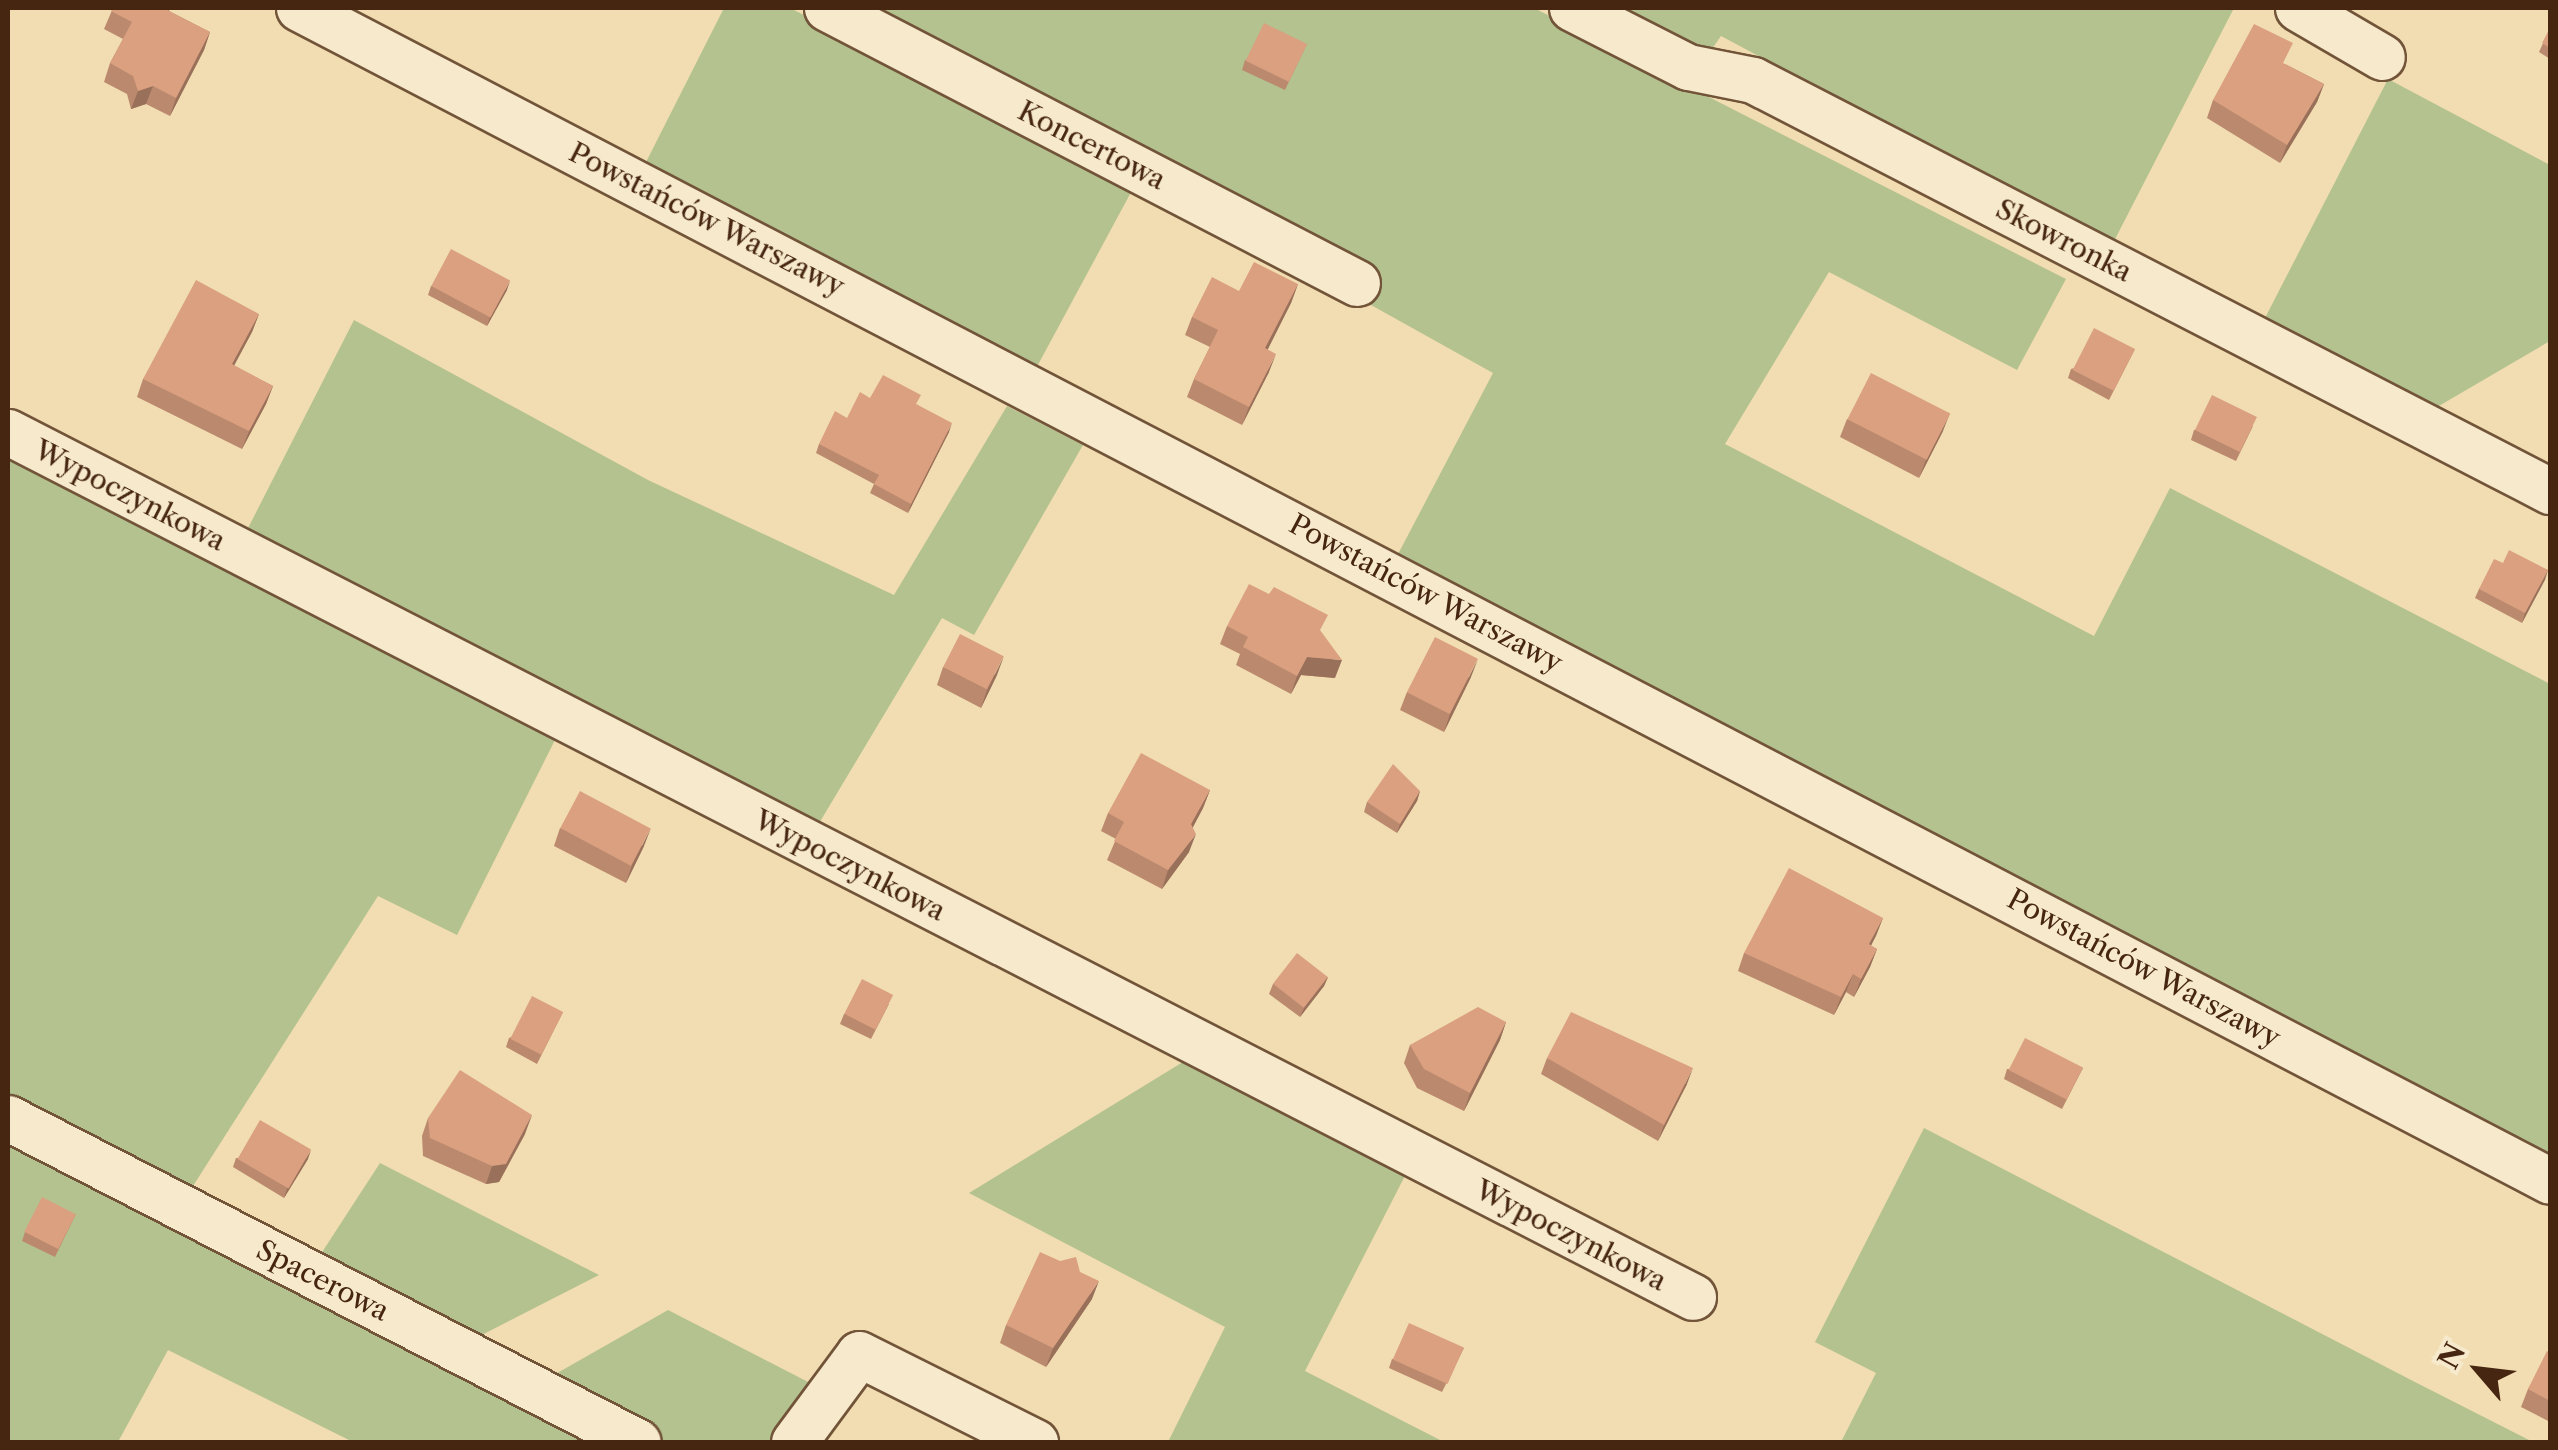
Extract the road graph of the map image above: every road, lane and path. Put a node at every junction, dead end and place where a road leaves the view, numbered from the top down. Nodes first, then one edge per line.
1 (300, 8) edge
2 (827, 8) edge
3 (1572, 8) edge
4 (2298, 8) edge
5 (2382, 57) dead end
6 (1357, 283) dead end
7 (8, 432) edge
8 (2550, 491) edge
9 (8, 1118) edge
10 (2550, 1181) edge
11 (1693, 1298) dead end
12 (638, 1442) edge
13 (794, 1442) edge
14 (1036, 1442) edge

1 - 10 street, Powstańców Warszawy
2 - 6 street, Koncertowa
3 - 8 street, Skowronka
4 - 5 street
7 - 11 street, Wypoczynkowa
9 - 12 street, Spacerowa
13 - 14 street

